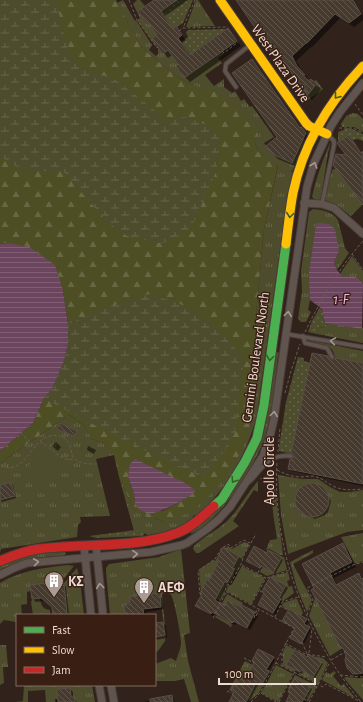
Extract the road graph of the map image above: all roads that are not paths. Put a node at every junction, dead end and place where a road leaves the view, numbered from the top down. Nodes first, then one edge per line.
1 (220, 0) edge
2 (251, 45) junction
3 (363, 66) edge
4 (363, 83) edge
5 (236, 87) dead end
6 (316, 129) junction
7 (327, 134) junction
8 (304, 203) junction
9 (322, 204) junction
10 (363, 234) edge
11 (274, 333) junction
12 (285, 334) junction
13 (303, 336) junction
14 (363, 347) edge
15 (332, 357) dead end
16 (290, 456) dead end
17 (242, 489) junction
18 (96, 545) junction
19 (84, 546) junction
20 (96, 557) junction
21 (86, 558) junction
22 (0, 561) edge
23 (0, 575) edge
24 (91, 614) edge
25 (103, 614) edge
26 (99, 686) edge
27 (111, 686) edge
28 (102, 702) edge
29 (114, 702) edge

1 - 2 street, West Plaza Drive
2 - 5 lane
2 - 6 street, West Plaza Drive
3 -> 6 street, Gemini Boulevard North
4 - 7 street, Gemini Boulevard North
6 - 7 street, West Plaza Drive
6 -> 11 street, Gemini Boulevard North
8 -> 7 street, Gemini Boulevard North
7 - 9 lane
8 - 9 street
12 -> 8 street, Gemini Boulevard North
9 - 10 street
11 - 12 street
11 -> 18 street, Gemini Boulevard North
12 - 13 lane
17 -> 12 street, Gemini Boulevard North
14 -> 13 lane
13 - 15 lane
16 - 17 lane
20 -> 17 street, Gemini Boulevard North
18 - 19 street, Gemini Boulevard North
18 - 20 street
19 - 21 street
19 - 22 street, Gemini Boulevard North
20 - 21 street, Gemini Boulevard North
25 -> 20 street
23 -> 21 street, Gemini Boulevard North
21 - 24 street
26 - 28 street
27 - 29 street

